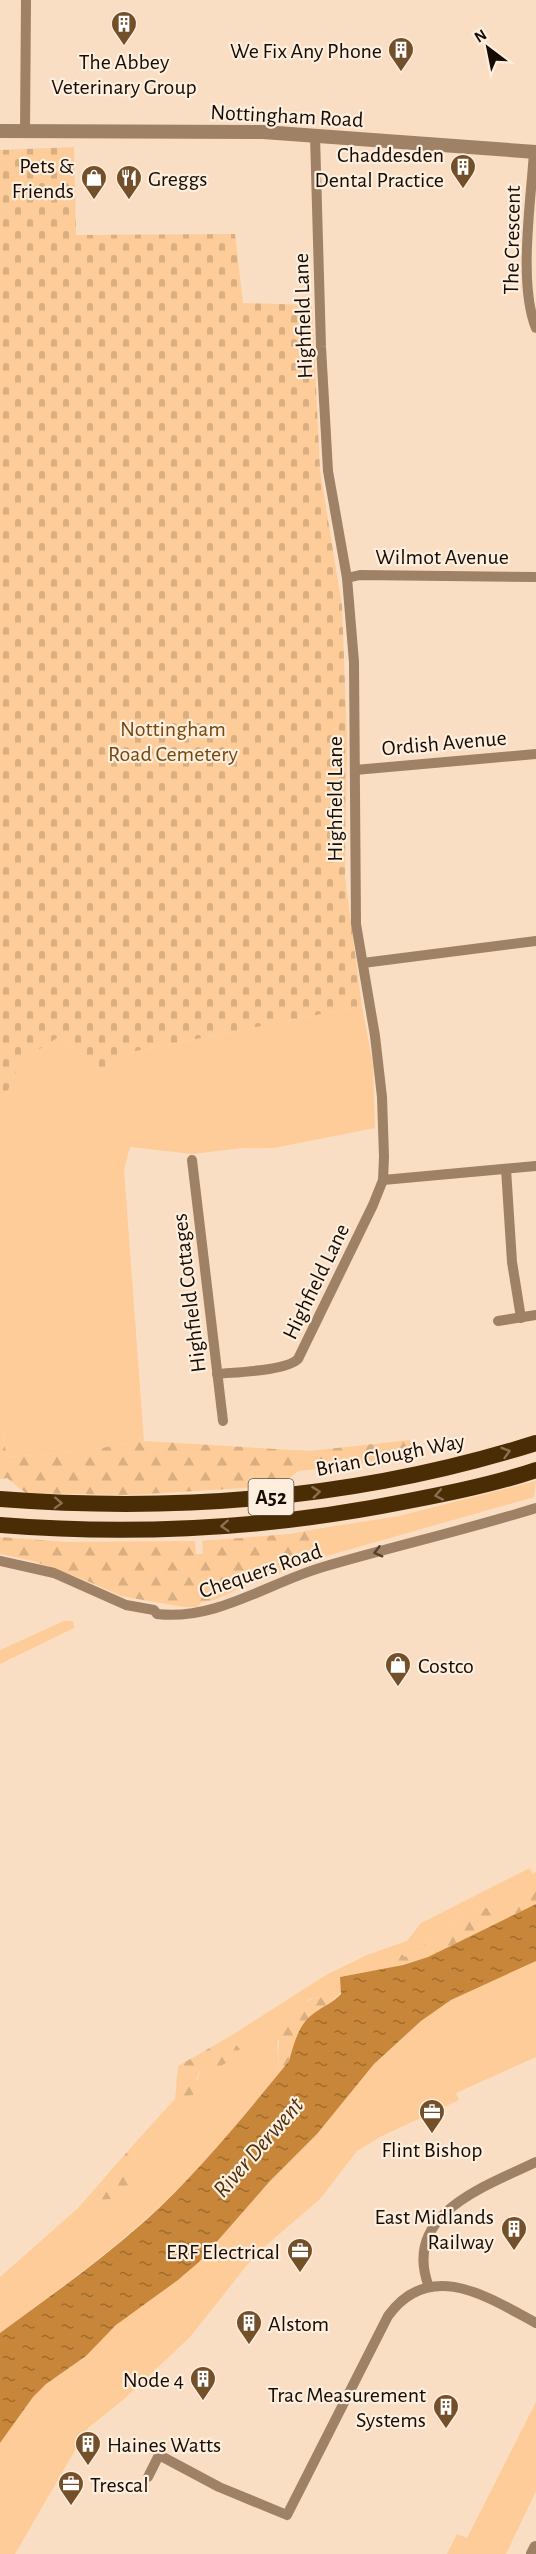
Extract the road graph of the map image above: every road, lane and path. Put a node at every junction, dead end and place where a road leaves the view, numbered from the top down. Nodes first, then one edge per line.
1 (26, 0) edge
2 (0, 131) edge
3 (26, 131) junction
4 (315, 136) junction
5 (535, 152) edge
6 (536, 328) edge
7 (536, 577) edge
8 (347, 578) junction
9 (536, 754) edge
10 (355, 770) junction
11 (536, 941) edge
12 (363, 963) junction
13 (192, 1160) dead end
14 (536, 1166) edge
15 (506, 1169) junction
16 (383, 1180) junction
17 (536, 1315) edge
18 (521, 1318) junction
19 (498, 1321) dead end
20 (217, 1374) junction
21 (223, 1421) dead end
22 (536, 1443) edge
23 (536, 1470) edge
24 (0, 1499) edge
25 (536, 1508) edge
26 (0, 1525) edge
27 (0, 1561) edge
28 (536, 2162) edge
29 (429, 2287) junction
30 (536, 2323) edge
31 (148, 2477) dead end
32 (536, 2548) edge
33 (533, 2554) edge

1 - 3 street
2 - 3 street, Nottingham Road
3 - 4 street, Nottingham Road
4 - 5 street, Nottingham Road
4 - 8 street, Highfield Lane
5 - 6 street, The Crescent
7 - 8 street, Wilmot Avenue
8 - 10 street, Highfield Lane
9 - 10 street, Ordish Avenue
10 - 12 street, Highfield Lane
11 - 12 street
12 - 16 street, Highfield Lane
13 - 20 street, Highfield Cottages
14 - 15 street
15 - 16 street
15 - 18 street
16 - 20 street, Highfield Lane
17 - 18 street
18 - 19 street
20 - 21 street, Highfield Cottages
24 -> 22 highway, Brian Clough Way / A52
23 -> 26 highway, A52
25 -> 27 street, Chequers Road
28 - 29 street
29 - 30 street
29 - 31 street
32 - 33 street

